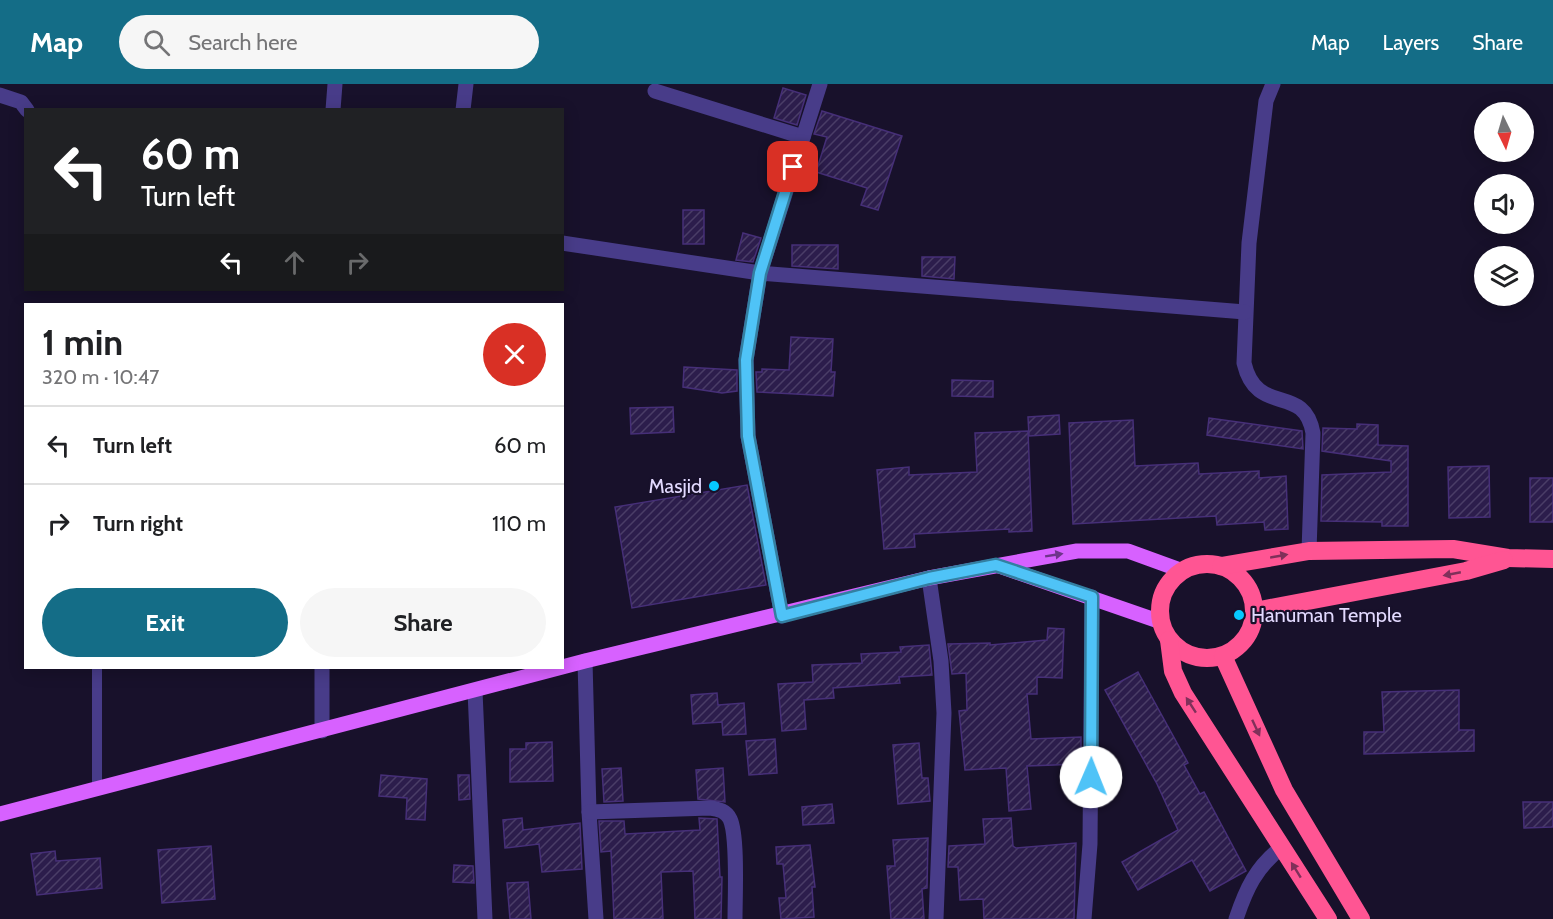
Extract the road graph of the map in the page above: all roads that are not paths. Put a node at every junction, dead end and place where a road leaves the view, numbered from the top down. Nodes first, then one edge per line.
1 (335, 84) edge
2 (466, 84) edge
3 (820, 84) edge
4 (1273, 84) edge
5 (655, 92) dead end
6 (0, 95) edge
7 (26, 108) edge
8 (333, 108) edge
9 (463, 108) edge
10 (803, 137) junction
11 (564, 243) edge
12 (760, 273) junction
13 (1245, 312) junction
14 (1309, 551) junction
15 (1508, 558) junction
16 (1553, 559) edge
17 (996, 565) junction
18 (1221, 566) junction
19 (1183, 571) junction
20 (929, 578) junction
21 (1092, 597) junction
22 (1255, 610) junction
23 (782, 616) junction
24 (1161, 622) junction
25 (1169, 640) junction
26 (1223, 656) junction
27 (585, 662) junction
28 (564, 668) edge
29 (98, 669) edge
30 (322, 669) edge
31 (558, 669) edge
32 (475, 691) junction
33 (322, 731) junction
34 (97, 789) junction
35 (589, 812) junction
36 (0, 814) edge
37 (1282, 848) junction
38 (485, 919) edge
39 (596, 919) edge
40 (735, 919) edge
41 (936, 919) edge
42 (1084, 919) edge
43 (1236, 919) edge
44 (1328, 919) edge
45 (1361, 919) edge

1 - 8 street
2 - 9 street
3 - 10 street
4 - 13 street
5 - 10 street
6 - 7 street
10 - 12 street
11 - 12 street
12 - 13 street
12 - 23 street
13 - 14 street
14 - 15 highway
18 -> 14 highway
15 - 16 highway
15 -> 22 highway
17 -> 19 main road
17 - 20 main road
17 - 21 main road
18 - 19 highway
18 - 22 highway
19 - 24 highway
20 - 23 main road
20 - 41 street
21 - 24 main road
21 - 42 street
22 - 26 highway
23 - 27 main road
24 - 25 highway
25 - 26 highway
37 -> 25 highway
26 -> 45 highway
27 - 28 main road
27 - 35 street
29 - 34 lane
30 - 33 street
31 - 32 main road
32 - 33 main road
32 - 38 street
33 - 34 main road
34 - 36 main road
35 - 39 street
35 - 40 street
37 - 43 street
44 -> 37 highway

